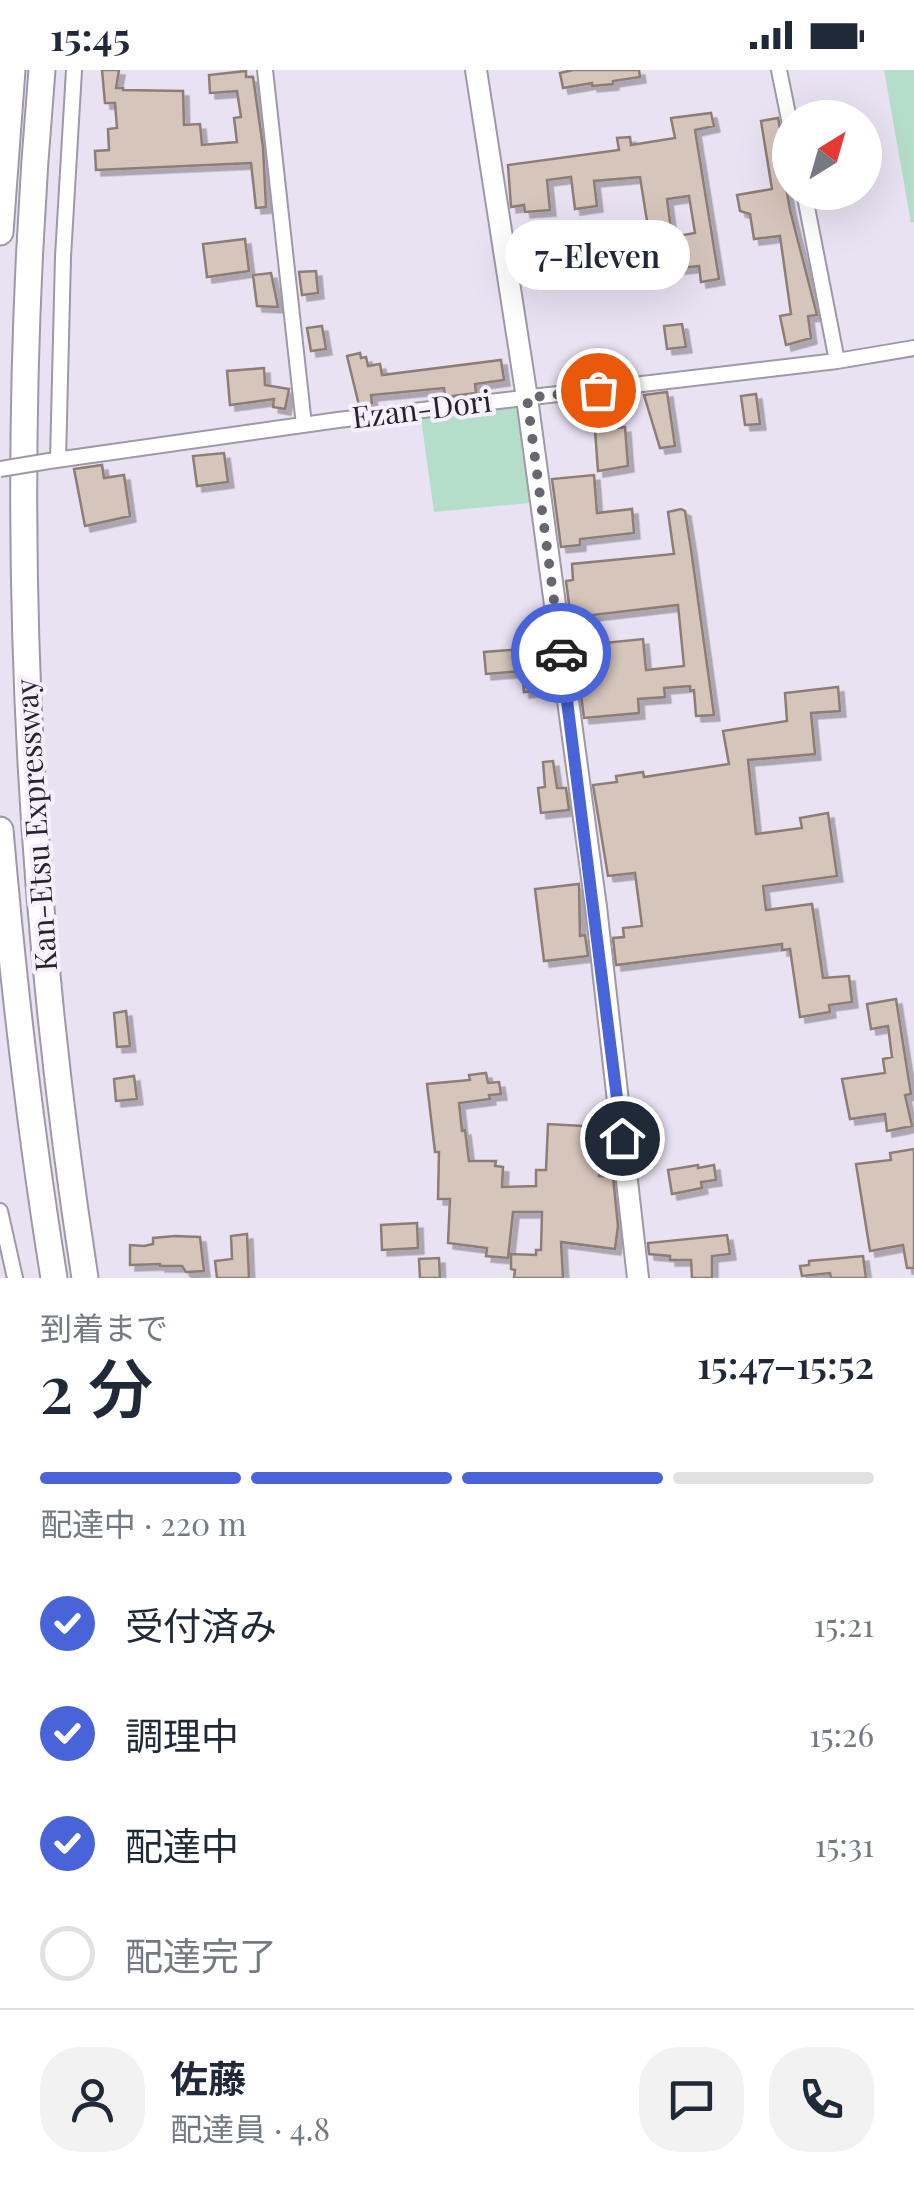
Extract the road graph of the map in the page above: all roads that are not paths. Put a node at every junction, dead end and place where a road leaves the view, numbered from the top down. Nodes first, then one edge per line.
1 (12, 70) edge
2 (42, 70) edge
3 (74, 70) edge
4 (265, 70) edge
5 (476, 70) edge
6 (779, 70) edge
7 (785, 100) edge
8 (808, 210) edge
9 (0, 232) edge
10 (914, 348) edge
11 (838, 361) junction
12 (527, 398) junction
13 (304, 425) junction
14 (54, 461) junction
15 (0, 468) edge
16 (0, 830) edge
17 (0, 1211) edge
18 (15, 1278) edge
19 (54, 1278) edge
20 (84, 1278) edge
21 (638, 1278) edge

1 - 9 highway
2 - 20 highway, Kan-Etsu Expressway
3 - 14 street
4 - 13 street
5 - 12 street
6 - 7 street
8 - 11 street
10 - 11 street, Ezan-Dori
11 - 12 street, Ezan-Dori
12 - 13 street, Ezan-Dori
12 - 21 street
13 - 14 street, Ezan-Dori
14 - 15 street, bridge
16 - 19 highway, Kan-Etsu Expressway
17 - 18 street

